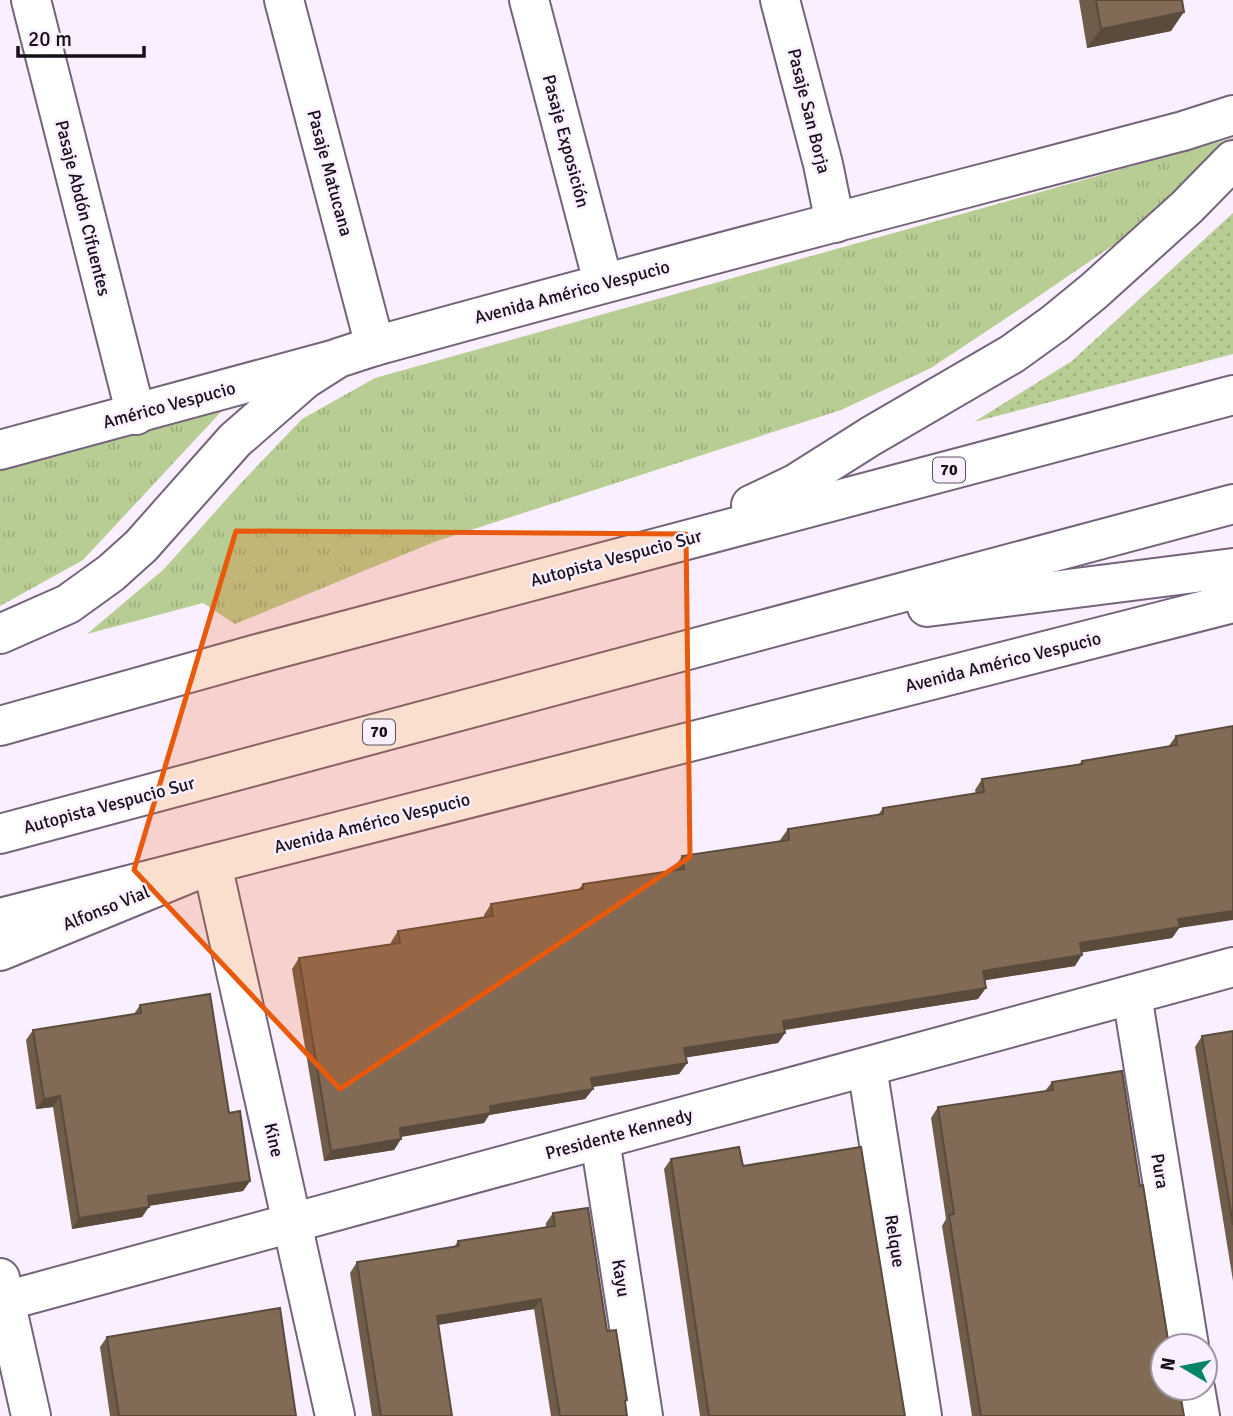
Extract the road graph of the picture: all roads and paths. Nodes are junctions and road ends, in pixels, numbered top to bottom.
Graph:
1 (31, 0) edge
2 (284, 0) edge
3 (529, 0) edge
4 (780, 0) edge
5 (1233, 115) edge
6 (1233, 160) edge
7 (835, 223) junction
8 (603, 282) junction
9 (376, 346) junction
10 (338, 358) junction
11 (1233, 395) edge
12 (136, 415) junction
13 (0, 450) edge
14 (1233, 504) edge
15 (665, 545) junction
16 (1233, 568) edge
17 (1233, 603) edge
18 (779, 625) junction
19 (0, 634) edge
20 (0, 726) edge
21 (0, 834) edge
22 (212, 864) junction
23 (0, 918) edge
24 (0, 951) edge
25 (1233, 967) edge
26 (1132, 995) junction
27 (867, 1067) junction
28 (600, 1140) junction
29 (293, 1223) junction
30 (2, 1290) edge
31 (1187, 1332) edge
32 (31, 1416) edge
33 (335, 1416) edge
34 (643, 1416) edge
35 (922, 1416) edge

1 - 12 main road, Pasaje Abdón Cifuentes
2 - 9 main road, Pasaje Matucana
3 - 8 main road, Pasaje Exposición
4 - 7 main road, Pasaje San Borja
5 - 7 main road, Avenida Américo Vespucio
6 - 15 main road
7 - 8 main road, Avenida Américo Vespucio
8 - 9 main road, Avenida Américo Vespucio
9 - 10 main road, Avenida Américo Vespucio
10 - 12 main road, Américo Vespucio
10 - 19 main road, Avenida Américo Vespucio
11 - 15 main road, Autopista Vespucio Sur / 70
12 - 13 main road, Américo Vespucio
14 - 18 main road, Autopista Vespucio Sur / 70
15 - 20 main road, Autopista Vespucio Sur / 70
16 - 18 main road
17 - 22 main road, Avenida Américo Vespucio
18 - 21 main road, Autopista Vespucio Sur / 70
22 - 23 main road, Avenida Américo Vespucio
22 - 24 main road, Alfonso Vial
22 - 29 main road, Kine
25 - 26 main road, Presidente Kennedy
26 - 27 main road, Presidente Kennedy
26 - 31 main road, Pura
27 - 28 main road, Presidente Kennedy
27 - 35 main road, Relque
28 - 29 main road, Presidente Kennedy
28 - 34 main road, Kayu
29 - 30 main road, Presidente Kennedy
29 - 33 main road, Kine
30 - 32 main road

